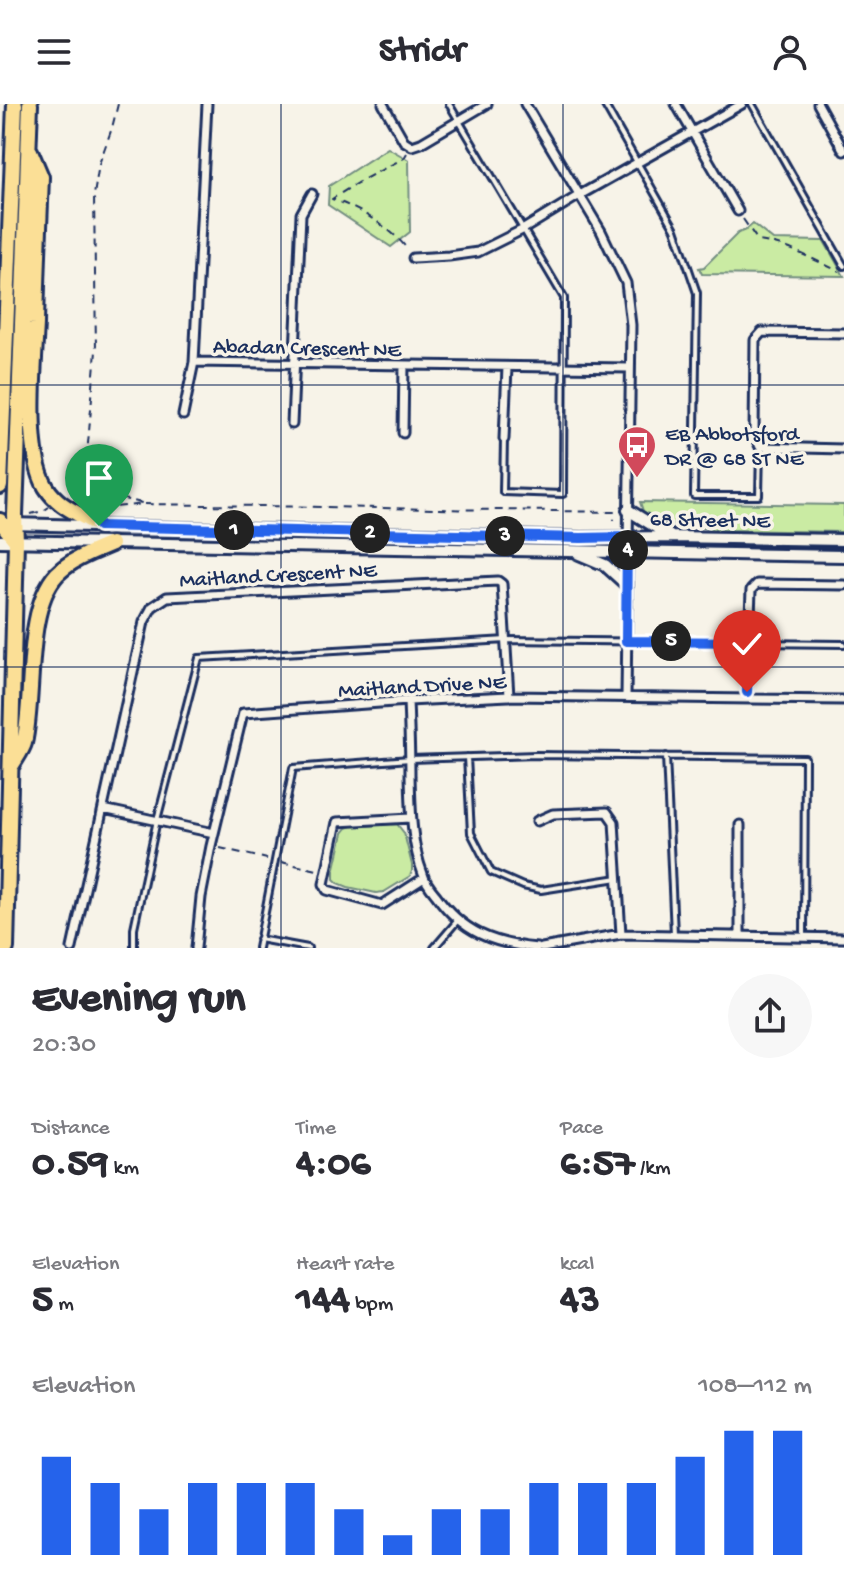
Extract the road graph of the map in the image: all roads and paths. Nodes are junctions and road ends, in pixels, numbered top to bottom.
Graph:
1 (15, 104) edge
2 (30, 104) edge
3 (118, 104) edge
4 (207, 104) edge
5 (383, 104) edge
6 (449, 104) edge
7 (487, 104) edge
8 (525, 104) edge
9 (604, 104) edge
10 (676, 104) edge
11 (742, 104) edge
12 (752, 104) edge
13 (818, 104) edge
14 (457, 121) junction
15 (693, 132) junction
16 (27, 143) junction
17 (412, 146) junction
18 (844, 151) edge
19 (638, 162) junction
20 (312, 194) dead end
21 (578, 196) junction
22 (738, 211) joint
23 (522, 230) junction
24 (413, 258) joint
25 (844, 269) edge
26 (844, 333) edge
27 (194, 362) junction
28 (295, 363) junction
29 (404, 365) junction
30 (507, 367) junction
31 (564, 367) junction
32 (630, 368) junction
33 (183, 415) dead end
34 (292, 424) dead end
35 (403, 433) dead end
36 (504, 439) joint
37 (760, 447) junction
38 (844, 449) edge
39 (0, 486) edge
40 (54, 504) dead end
41 (145, 504) junction
42 (86, 506) dead end
43 (628, 510) junction
44 (31, 514) dead end
45 (614, 520) dead end
46 (4, 523) edge
47 (99, 526) junction
48 (627, 537) junction
49 (672, 537) junction
50 (844, 540) edge
51 (0, 541) edge
52 (16, 541) junction
53 (111, 544) junction
54 (574, 551) junction
55 (628, 552) junction
56 (844, 556) edge
57 (627, 585) junction
58 (844, 585) edge
59 (507, 640) junction
60 (626, 641) junction
61 (749, 642) junction
62 (844, 644) edge
63 (509, 696) junction
64 (626, 697) junction
65 (747, 697) junction
66 (844, 700) edge
67 (408, 701) junction
68 (666, 756) junction
69 (467, 757) junction
70 (410, 759) junction
71 (10, 768) junction
72 (0, 795) edge
73 (103, 809) junction
74 (411, 818) junction
75 (157, 820) junction
76 (537, 821) dead end
77 (740, 825) dead end
78 (9, 827) junction
79 (214, 833) junction
80 (424, 878) junction
81 (618, 878) junction
82 (458, 920) junction
83 (621, 934) junction
84 (674, 934) junction
85 (740, 936) junction
86 (804, 937) junction
87 (844, 938) edge
88 (259, 939) junction
89 (6, 948) edge
90 (72, 948) edge
91 (134, 948) edge
92 (196, 948) edge
93 (258, 948) edge
94 (308, 948) edge
95 (434, 948) edge
96 (539, 948) edge

1 - 39 highway
2 - 16 highway
3 - 41 path
4 - 27 street, Abadan Crescent NE
5 - 17 street
6 - 14 lane
7 - 14 street
8 - 21 street
9 - 19 lane
10 - 15 street
11 - 15 street
12 - 25 lane
13 - 18 street
14 - 17 street
14 - 23 lane
15 - 19 street
15 - 22 street
16 - 46 highway
16 - 47 highway
17 - 24 path
19 - 21 street
19 - 37 lane
20 - 28 street
21 - 23 street
21 - 32 street
22 - 25 path
23 - 24 street
23 - 31 lane
26 - 37 street
27 - 28 street, Abadan Crescent NE
27 - 33 street
28 - 29 street, Abadan Crescent NE
28 - 34 street
29 - 30 street, Abadan Crescent NE
29 - 35 street
30 - 31 street, Abadan Crescent NE
30 - 36 street
31 - 32 street, Abadan Crescent NE
31 - 36 lane
32 - 43 street
37 - 38 street
40 - 44 path
41 - 42 path
41 - 45 path
43 - 48 street
43 - 49 main road
46 - 47 main road, 68 Street NE
46 - 52 highway
47 - 48 main road, 68 Street NE
48 - 49 main road, 68 Street NE
48 - 55 street
49 - 50 main road, 68 Street NE
51 - 52 main road, 68 Street NE
52 - 53 main road, 68 Street NE
52 - 71 highway
53 - 54 main road, 68 Street NE
53 - 71 highway
54 - 55 main road, 68 Street NE
54 - 57 main road
55 - 56 main road, 68 Street NE
55 - 57 street
57 - 60 street
58 - 61 street
59 - 60 lane
59 - 63 street, Maitland Crescent NE
59 - 73 street, Maitland Crescent NE
59 - 75 lane
60 - 61 lane
60 - 64 street
61 - 62 lane
61 - 65 street
63 - 64 street, Maitland Drive NE
63 - 67 street, Maitland Drive NE
64 - 65 street, Maitland Drive NE
65 - 66 street, Maitland Drive NE
67 - 70 street
67 - 79 street, Maitland Drive NE
68 - 69 lane
68 - 84 lane
68 - 86 lane
69 - 70 lane
69 - 81 lane
70 - 74 street
70 - 88 lane
71 - 78 highway
72 - 78 highway
73 - 75 street
73 - 90 street, Maitland Crescent NE
74 - 80 street
74 - 80 street
75 - 79 street
75 - 91 lane
76 - 81 street
77 - 85 street
78 - 89 highway
79 - 92 street, Maitland Drive NE
80 - 82 street
81 - 83 street
82 - 95 lane
82 - 96 street
83 - 84 street
83 - 96 street
84 - 85 street
85 - 86 street
86 - 87 street
88 - 93 lane
88 - 94 lane

